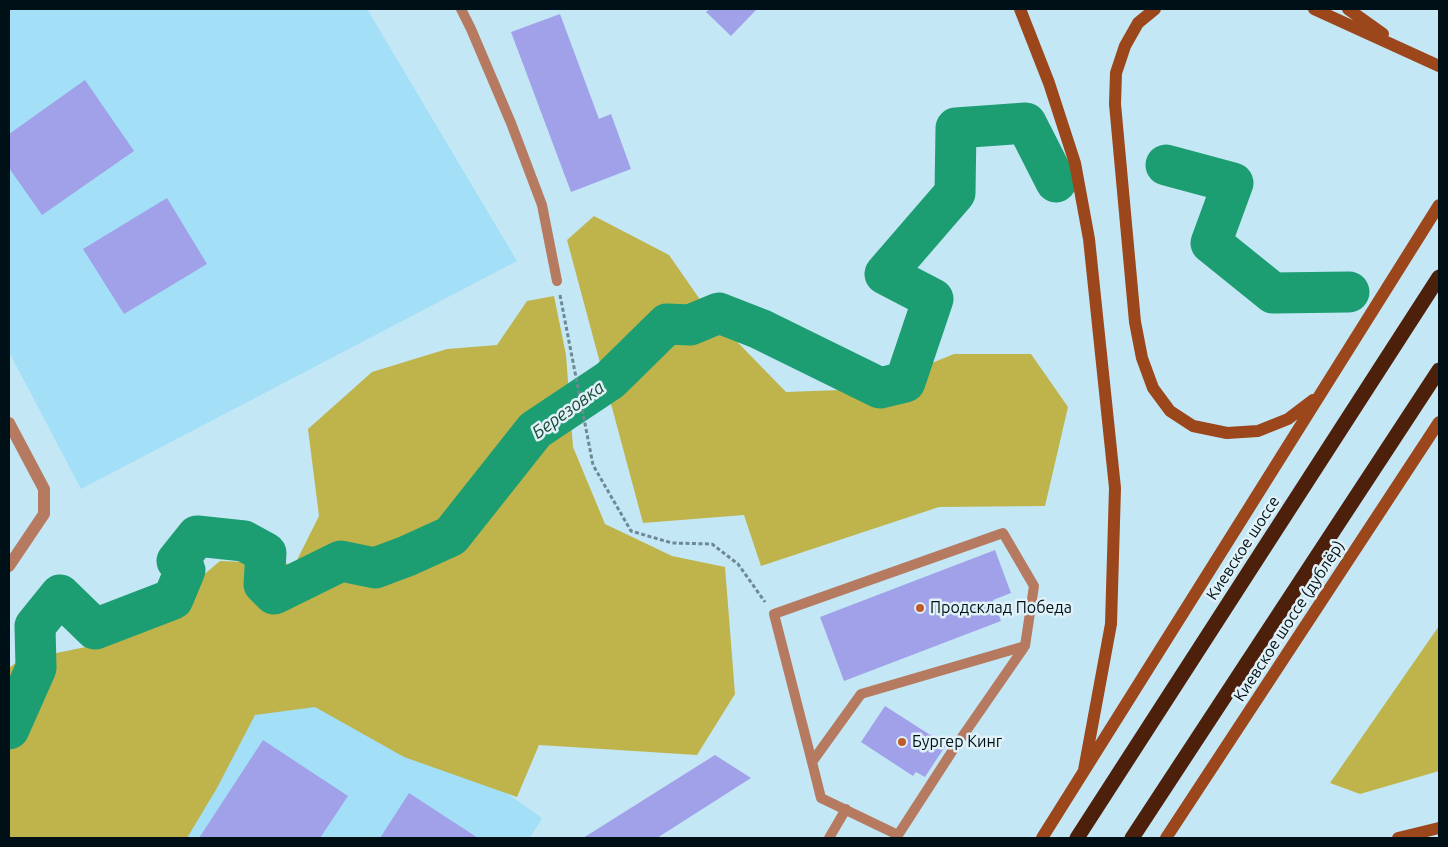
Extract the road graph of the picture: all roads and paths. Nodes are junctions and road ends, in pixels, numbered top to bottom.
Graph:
1 (461, 9) edge
2 (1020, 9) edge
3 (1155, 9) edge
4 (1314, 9) edge
5 (1348, 9) edge
6 (1407, 51) junction
7 (1434, 63) edge
8 (1439, 205) edge
9 (1439, 277) edge
10 (557, 281) joint
11 (1439, 370) edge
12 (1321, 393) junction
13 (1439, 422) edge
14 (9, 423) edge
15 (9, 566) edge
16 (774, 614) junction
17 (1026, 646) junction
18 (812, 762) junction
19 (1084, 770) junction
20 (846, 810) junction
21 (1439, 828) edge
22 (829, 838) edge
23 (1042, 838) edge
24 (1077, 838) edge
25 (1132, 838) edge
26 (1166, 838) edge
27 (1398, 838) edge

1 - 10 lane
2 - 19 main road
3 - 12 main road
4 - 6 main road
5 - 6 main road
6 - 7 main road
8 - 12 main road
9 - 24 highway, Киевское шоссе
10 - 16 path
11 - 25 highway
12 - 19 main road
13 - 26 main road, Киевское шоссе (дублёр)
14 - 15 street
16 - 17 lane
16 - 18 lane
17 - 18 lane
17 - 20 lane
18 - 20 lane
19 - 23 main road
20 - 22 lane
21 - 27 main road

